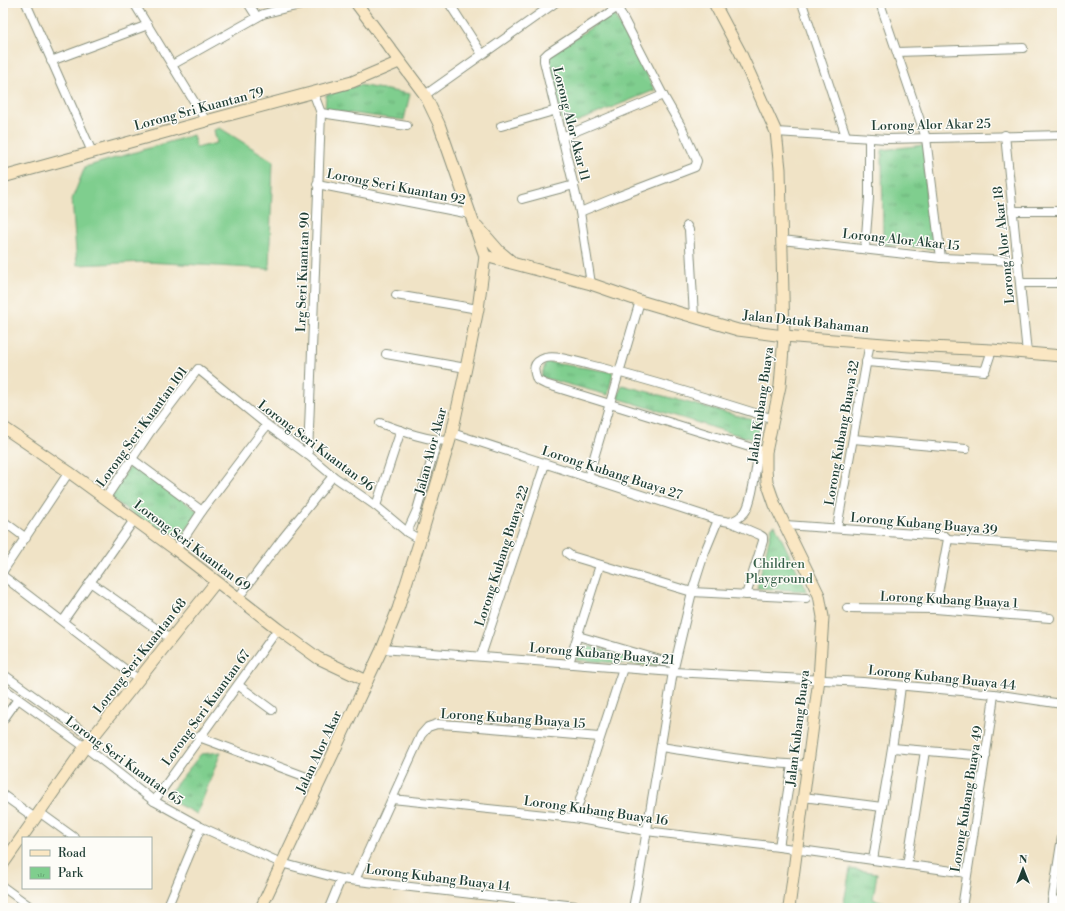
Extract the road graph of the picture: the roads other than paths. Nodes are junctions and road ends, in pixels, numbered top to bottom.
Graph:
1 (26, 3) edge
2 (134, 3) edge
3 (248, 3) edge
4 (311, 3) edge
5 (356, 3) edge
6 (449, 3) edge
7 (555, 3) edge
8 (714, 3) edge
9 (802, 3) edge
10 (880, 3) edge
11 (617, 5) edge
12 (257, 17) junction
13 (148, 26) junction
14 (1023, 48) dead end
15 (897, 52) junction
16 (482, 54) junction
17 (52, 61) junction
18 (399, 62) junction
19 (172, 65) junction
20 (313, 92) junction
21 (425, 95) junction
22 (663, 95) junction
23 (557, 110) junction
24 (321, 113) junction
25 (206, 121) junction
26 (407, 126) dead end
27 (501, 126) dead end
28 (776, 132) junction
29 (1005, 135) junction
30 (1062, 135) edge
31 (846, 136) junction
32 (562, 137) junction
33 (869, 138) junction
34 (926, 138) junction
35 (92, 152) junction
36 (3, 177) edge
37 (318, 184) junction
38 (574, 185) junction
39 (522, 199) dead end
40 (1012, 211) junction
41 (1062, 211) edge
42 (580, 212) junction
43 (471, 217) junction
44 (687, 226) dead end
45 (782, 240) junction
46 (865, 248) junction
47 (485, 256) junction
48 (941, 258) junction
49 (1018, 261) junction
50 (514, 263) junction
51 (1021, 283) junction
52 (1062, 283) edge
53 (591, 284) junction
54 (396, 295) dead end
55 (640, 301) junction
56 (478, 308) junction
57 (694, 316) junction
58 (784, 336) junction
59 (870, 342) junction
60 (992, 350) junction
61 (1027, 353) junction
62 (386, 354) dead end
63 (1062, 356) edge
64 (866, 362) junction
65 (466, 368) junction
66 (198, 369) joint
67 (619, 372) junction
68 (610, 404) junction
69 (774, 419) junction
70 (380, 423) dead end
71 (267, 425) junction
72 (3, 427) edge
73 (401, 430) junction
74 (450, 437) junction
75 (853, 439) junction
76 (437, 441) junction
77 (966, 449) dead end
78 (763, 451) junction
79 (308, 455) junction
80 (132, 458) junction
81 (545, 464) junction
82 (70, 472) junction
83 (333, 476) junction
84 (588, 478) junction
85 (105, 499) junction
86 (376, 506) junction
87 (202, 512) junction
88 (422, 513) junction
89 (134, 520) junction
90 (718, 520) junction
91 (3, 521) edge
92 (730, 522) junction
93 (784, 525) junction
94 (837, 528) junction
95 (407, 532) junction
96 (26, 538) junction
97 (948, 539) junction
98 (420, 540) junction
99 (1062, 547) edge
100 (176, 550) junction
101 (567, 553) dead end
102 (600, 564) junction
103 (3, 571) edge
104 (3, 576) edge
105 (90, 582) junction
106 (216, 582) junction
107 (692, 592) junction
108 (746, 595) junction
109 (238, 598) junction
110 (806, 598) dead end
111 (847, 608) dead end
112 (935, 610) junction
113 (1050, 618) dead end
114 (62, 621) junction
115 (278, 629) junction
116 (578, 636) junction
117 (171, 639) junction
118 (382, 649) junction
119 (482, 656) junction
120 (569, 663) junction
121 (623, 668) junction
122 (674, 668) junction
123 (3, 674) edge
124 (819, 679) junction
125 (139, 680) junction
126 (367, 682) junction
127 (238, 685) junction
128 (901, 686) junction
129 (3, 688) edge
130 (994, 694) junction
131 (18, 699) junction
132 (1062, 704) edge
133 (272, 710) dead end
134 (3, 720) edge
135 (199, 737) junction
136 (600, 737) junction
137 (92, 738) junction
138 (85, 747) junction
139 (661, 747) junction
140 (893, 748) junction
141 (925, 750) junction
142 (986, 756) junction
143 (792, 765) junction
144 (807, 765) junction
145 (320, 782) junction
146 (3, 795) edge
147 (803, 797) junction
148 (392, 799) junction
149 (154, 800) junction
150 (882, 807) junction
151 (37, 815) junction
152 (574, 818) junction
153 (201, 827) junction
154 (646, 831) junction
155 (73, 837) edge
156 (1062, 837) edge
157 (779, 847) junction
158 (797, 850) junction
159 (874, 860) junction
160 (281, 863) junction
161 (3, 864) edge
162 (906, 865) junction
163 (967, 873) junction
164 (341, 879) junction
165 (355, 880) junction
166 (3, 887) edge
167 (1062, 901) edge
168 (1052, 904) edge
169 (551, 906) edge
170 (32, 908) edge
171 (167, 908) edge
172 (261, 908) edge
173 (329, 908) edge
174 (593, 908) edge
175 (633, 908) edge
176 (789, 908) edge
177 (962, 908) edge

1 - 17 street
2 - 13 street
3 - 12 street
4 - 12 street
5 - 18 street, Jalan Alor Akar
6 - 16 street
7 - 16 street
8 - 28 street, Jalan Kubang Buaya
9 - 31 street
10 - 15 street
11 - 22 street
11 - 23 street, Lorong Alor Akar 11
12 - 19 street
13 - 17 street
13 - 19 street
14 - 15 street
15 - 34 street
16 - 21 street
17 - 35 street
18 - 20 street, Lorong Sri Kuantan 79
18 - 21 street, Jalan Alor Akar
19 - 25 street
20 - 24 street, Lrg Seri Kuantan 90
20 - 25 street, Lorong Sri Kuantan 79
21 - 43 street, Jalan Alor Akar
22 - 32 street
22 - 42 street
23 - 27 street
23 - 32 street, Lorong Alor Akar 11
24 - 26 street
24 - 37 street, Lrg Seri Kuantan 90
25 - 35 street, Lorong Sri Kuantan 79
28 - 31 street, Lorong Alor Akar 25
28 - 45 street, Jalan Kubang Buaya
29 - 30 street, Lorong Alor Akar 25
29 - 34 street, Lorong Alor Akar 25
29 - 40 street, Lorong Alor Akar 18
31 - 33 street, Lorong Alor Akar 25
32 - 38 street, Lorong Alor Akar 11
33 - 34 street, Lorong Alor Akar 25
33 - 46 street
34 - 48 street
35 - 36 street, Lorong Sri Kuantan 79
37 - 43 street, Lorong Seri Kuantan 92
37 - 79 street, Lrg Seri Kuantan 90
38 - 39 street
38 - 42 street, Lorong Alor Akar 11
40 - 41 street
40 - 49 street, Lorong Alor Akar 18
42 - 53 street, Lorong Alor Akar 11
43 - 47 street, Jalan Alor Akar
43 - 50 street
44 - 57 street
45 - 46 street, Lorong Alor Akar 15
45 - 58 street, Jalan Kubang Buaya
46 - 48 street, Lorong Alor Akar 15
47 - 50 street, Jalan Datuk Bahaman
47 - 56 street, Jalan Alor Akar
48 - 49 street, Lorong Alor Akar 15
49 - 51 street, Lorong Alor Akar 18
50 - 53 street, Jalan Datuk Bahaman
51 - 52 street
51 - 61 street, Lorong Alor Akar 18
53 - 55 street, Jalan Datuk Bahaman
54 - 56 street
55 - 57 street, Jalan Datuk Bahaman
55 - 67 street
56 - 65 street, Jalan Alor Akar
57 - 58 street, Jalan Datuk Bahaman
58 - 59 street, Jalan Datuk Bahaman
58 - 69 street, Jalan Kubang Buaya
59 - 60 street, Jalan Datuk Bahaman
59 - 64 street, Lorong Kubang Buaya 32
60 - 61 street, Jalan Datuk Bahaman
60 - 64 street
61 - 63 street, Jalan Datuk Bahaman
62 - 65 street
64 - 75 street, Lorong Kubang Buaya 32
65 - 74 street, Jalan Alor Akar
66 - 71 street, Lorong Seri Kuantan 96
66 - 80 street, Lorong Seri Kuantan 101
67 - 68 street
67 - 68 street
67 - 69 street
68 - 78 street
68 - 84 street
69 - 78 street, Jalan Kubang Buaya
70 - 73 street, Lorong Kubang Buaya 27
71 - 79 street, Lorong Seri Kuantan 96
71 - 87 street
72 - 82 street, Lorong Seri Kuantan 69
73 - 76 street, Lorong Kubang Buaya 27
73 - 86 street
74 - 76 street, Lorong Kubang Buaya 27
74 - 81 street, Lorong Kubang Buaya 27
74 - 88 street, Jalan Alor Akar
75 - 77 street
75 - 94 street, Lorong Kubang Buaya 32
76 - 88 street
78 - 92 street
78 - 93 street, Jalan Kubang Buaya
79 - 83 street, Lorong Seri Kuantan 96
80 - 85 street, Lorong Seri Kuantan 101
80 - 87 street
81 - 84 street, Lorong Kubang Buaya 27
81 - 119 street, Lorong Kubang Buaya 22
82 - 85 street, Lorong Seri Kuantan 69
82 - 96 street
83 - 86 street, Lorong Seri Kuantan 96
83 - 109 street
84 - 90 street, Lorong Kubang Buaya 27
85 - 89 street, Lorong Seri Kuantan 69
86 - 95 street, Lorong Seri Kuantan 96
87 - 100 street
88 - 95 street
88 - 98 street, Jalan Alor Akar
89 - 100 street, Lorong Seri Kuantan 69
89 - 105 street
90 - 92 street, Lorong Kubang Buaya 27
90 - 107 street
91 - 96 street
92 - 108 street, Lorong Kubang Buaya 27
93 - 94 street, Lorong Kubang Buaya 39
93 - 124 street, Jalan Kubang Buaya
94 - 97 street, Lorong Kubang Buaya 39
95 - 98 street, Lorong Seri Kuantan 96
96 - 103 street
97 - 99 street, Lorong Kubang Buaya 39
97 - 112 street
98 - 118 street, Jalan Alor Akar
100 - 106 street, Lorong Seri Kuantan 69
101 - 102 street
102 - 107 street
102 - 116 street
104 - 114 street
105 - 114 street
105 - 117 street
106 - 109 street, Lorong Seri Kuantan 69
106 - 117 street, Lorong Seri Kuantan 68
107 - 108 street
107 - 122 street
108 - 110 street
109 - 115 street, Lorong Seri Kuantan 69
111 - 112 street, Lorong Kubang Buaya 1
112 - 113 street, Lorong Kubang Buaya 1
114 - 125 street
115 - 126 street, Lorong Seri Kuantan 69
115 - 127 street, Lorong Seri Kuantan 67
116 - 120 street
116 - 122 street
117 - 125 street, Lorong Seri Kuantan 68
118 - 119 street, Lorong Kubang Buaya 21
118 - 126 street, Jalan Alor Akar
119 - 120 street, Lorong Kubang Buaya 21
120 - 121 street, Lorong Kubang Buaya 21
121 - 122 street, Lorong Kubang Buaya 21
121 - 136 street
122 - 124 street, Lorong Kubang Buaya 21
122 - 139 street
123 - 137 street
124 - 128 street, Lorong Kubang Buaya 44
124 - 144 street, Jalan Kubang Buaya
125 - 137 street, Lorong Seri Kuantan 68
126 - 145 street, Jalan Alor Akar
127 - 133 street
127 - 135 street, Lorong Seri Kuantan 67
128 - 130 street, Lorong Kubang Buaya 44
128 - 140 street
129 - 131 street, Lorong Seri Kuantan 65
130 - 132 street, Lorong Kubang Buaya 44
130 - 142 street, Lorong Kubang Buaya 49
131 - 134 street
131 - 138 street, Lorong Seri Kuantan 65
135 - 145 street
135 - 149 street, Lorong Seri Kuantan 67
136 - 148 street, Lorong Kubang Buaya 15
136 - 152 street
137 - 138 street, Lorong Seri Kuantan 68
138 - 149 street, Lorong Seri Kuantan 65
138 - 151 street, Lorong Seri Kuantan 68
139 - 143 street
139 - 154 street
140 - 141 street
140 - 150 street
141 - 142 street
141 - 162 street
142 - 163 street, Lorong Kubang Buaya 49
143 - 144 street
143 - 157 street
144 - 147 street, Jalan Kubang Buaya
145 - 160 street, Jalan Alor Akar
146 - 151 street
147 - 150 street
147 - 158 street, Jalan Kubang Buaya
148 - 152 street, Lorong Kubang Buaya 16
148 - 165 street, Lorong Kubang Buaya 15
149 - 153 street, Lorong Seri Kuantan 65
150 - 159 street
151 - 155 street
151 - 161 street, Lorong Seri Kuantan 68
152 - 154 street, Lorong Kubang Buaya 16
153 - 160 street, Lorong Seri Kuantan 65
153 - 171 street
154 - 157 street, Lorong Kubang Buaya 16
154 - 175 street
156 - 168 street
157 - 158 street, Lorong Kubang Buaya 16
158 - 159 street, Lorong Kubang Buaya 16
158 - 176 street, Jalan Kubang Buaya
159 - 162 street, Lorong Kubang Buaya 16
160 - 164 street, Lorong Kubang Buaya 14
160 - 172 street, Jalan Alor Akar
162 - 163 street, Lorong Kubang Buaya 16
163 - 177 street, Lorong Kubang Buaya 49
164 - 165 street, Lorong Kubang Buaya 14
164 - 173 street
165 - 169 street, Lorong Kubang Buaya 14
166 - 170 street
167 - 168 street
169 - 174 street, Lorong Kubang Buaya 14

